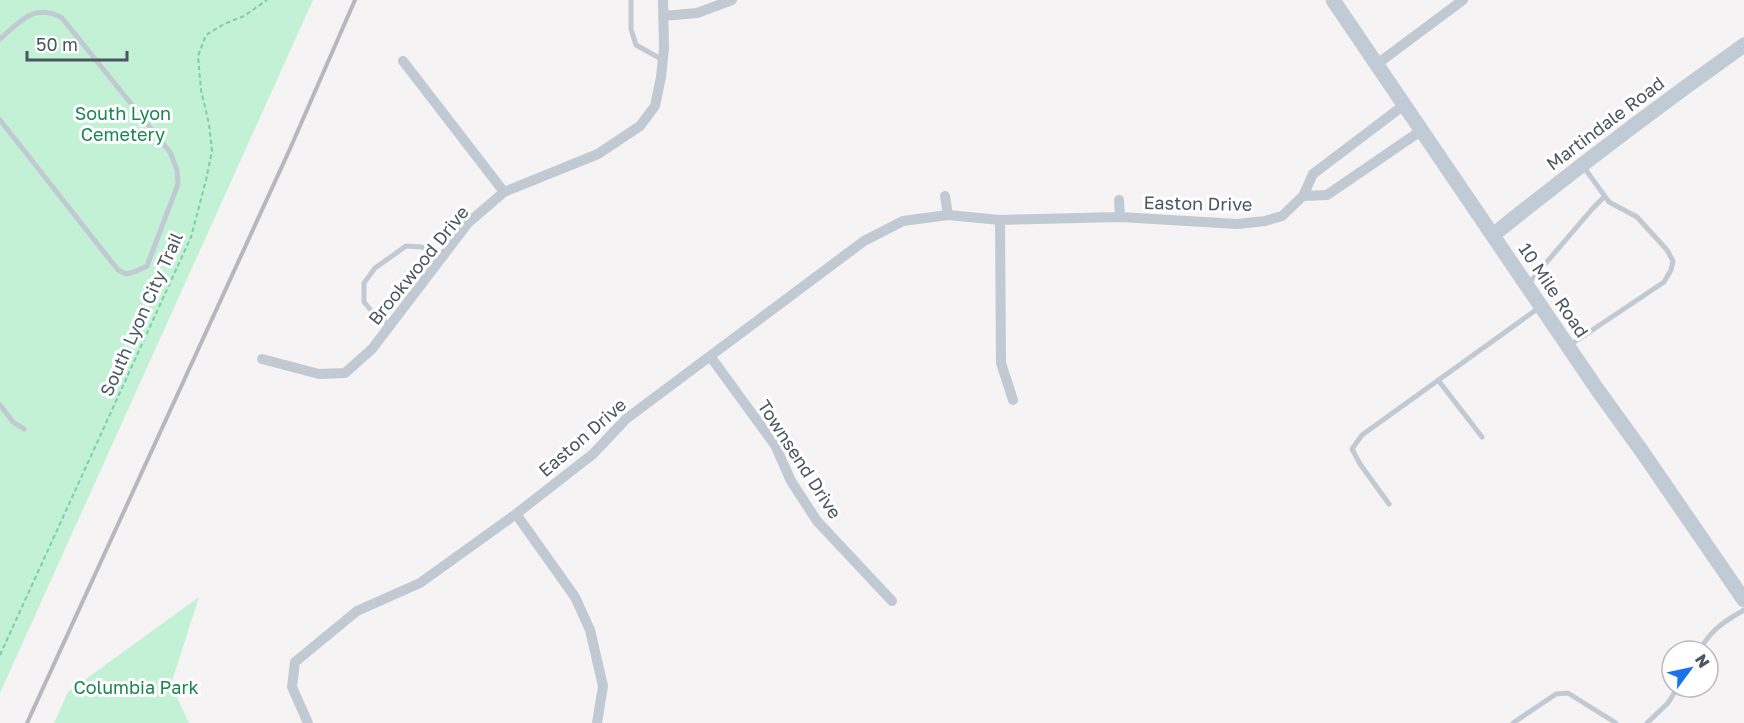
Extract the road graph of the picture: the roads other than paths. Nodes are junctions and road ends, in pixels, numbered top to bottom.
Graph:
1 (631, 0) edge
2 (663, 0) edge
3 (732, 0) edge
4 (1333, 0) edge
5 (1463, 0) edge
6 (663, 16) junction
7 (0, 39) edge
8 (1744, 45) edge
9 (663, 60) junction
10 (403, 61) dead end
11 (1377, 64) junction
12 (1404, 105) junction
13 (0, 120) edge
14 (1422, 130) junction
15 (1582, 164) junction
16 (504, 192) junction
17 (945, 196) dead end
18 (1303, 196) junction
19 (1604, 197) junction
20 (1119, 200) dead end
21 (948, 215) junction
22 (1120, 217) junction
23 (1000, 220) junction
24 (1493, 235) junction
25 (442, 257) junction
26 (1527, 285) junction
27 (1542, 306) junction
28 (391, 325) junction
29 (1569, 346) junction
30 (710, 356) junction
31 (262, 359) dead end
32 (1438, 380) junction
33 (1013, 400) dead end
34 (0, 405) edge
35 (24, 429) dead end
36 (1482, 437) dead end
37 (1389, 504) dead end
38 (516, 514) junction
39 (1744, 600) edge
40 (892, 601) dead end
41 (1744, 610) edge
42 (1706, 639) edge
43 (1670, 699) edge
44 (308, 723) edge
45 (597, 723) edge
46 (1513, 723) edge
47 (1616, 723) edge
48 (1647, 723) edge

1 - 9 lane
2 - 6 street, Brookwood Drive
3 - 6 street
4 - 11 main road, 10 Mile Road
5 - 11 street
6 - 9 street, Brookwood Drive
7 - 13 lane
8 - 15 main road, Martindale Road
9 - 16 street, Brookwood Drive
10 - 16 street
11 - 12 main road, 10 Mile Road
12 - 14 main road, 10 Mile Road
12 - 18 street, Easton Drive
14 - 18 street
14 - 24 main road, 10 Mile Road
15 - 19 lane
15 - 24 main road, Martindale Road
16 - 25 street, Brookwood Drive
17 - 21 street
18 - 22 street, Easton Drive
19 - 26 lane
19 - 29 lane
20 - 22 street, Easton Drive
21 - 23 street, Easton Drive
21 - 30 street, Easton Drive
22 - 23 street, Easton Drive
23 - 33 street
24 - 26 main road, 10 Mile Road
25 - 28 street, Brookwood Drive
25 - 28 lane
26 - 27 main road, 10 Mile Road
27 - 29 main road, 10 Mile Road
27 - 32 lane
28 - 31 street, Brookwood Drive
29 - 39 main road, 10 Mile Road
30 - 38 street, Easton Drive
30 - 40 street, Townsend Drive
32 - 36 lane
32 - 37 lane
34 - 35 lane
38 - 44 street, Easton Drive
38 - 45 street
41 - 42 lane
43 - 48 lane
46 - 47 lane

